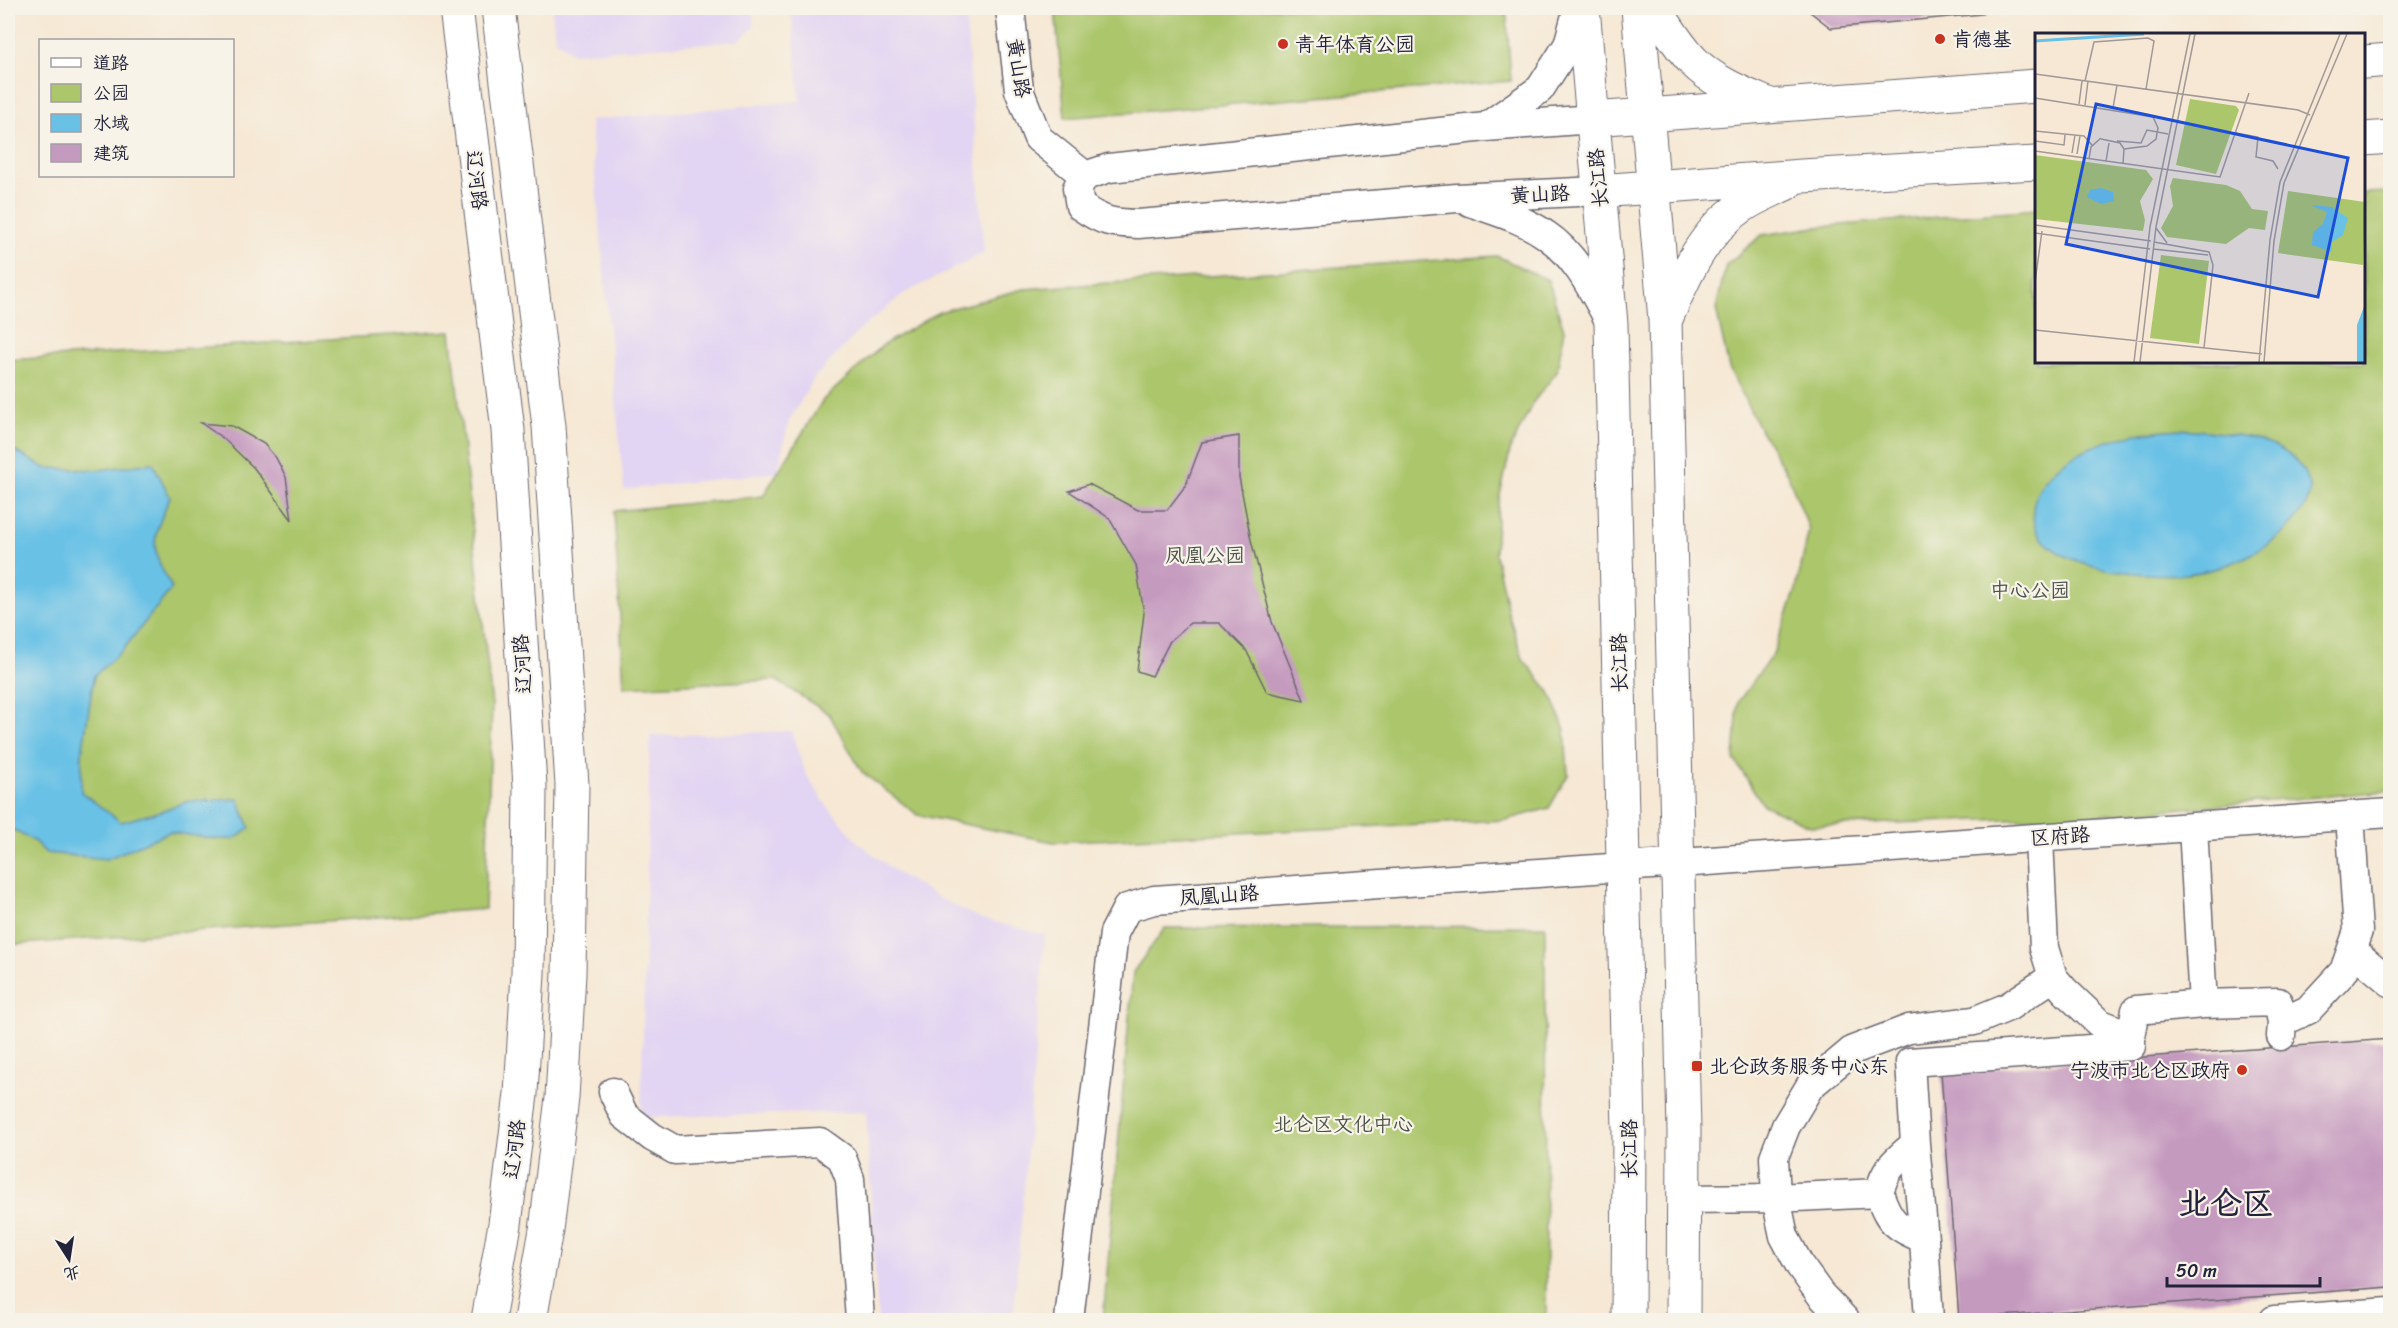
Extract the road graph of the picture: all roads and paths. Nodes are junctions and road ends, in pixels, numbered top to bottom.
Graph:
1 (456, 8) edge
2 (498, 8) edge
3 (1010, 8) edge
4 (1581, 8) edge
5 (1638, 8) edge
6 (1655, 8) edge
7 (2391, 60) edge
8 (2365, 62) edge
9 (2035, 86) edge
10 (1771, 106) junction
11 (1647, 115) junction
12 (1593, 119) junction
13 (1486, 127) junction
14 (2391, 137) edge
15 (2365, 140) edge
16 (2035, 163) edge
17 (1085, 176) junction
18 (1802, 176) junction
19 (1654, 188) junction
20 (1598, 191) junction
21 (1457, 198) junction
22 (1665, 320) junction
23 (1611, 324) junction
24 (2391, 813) edge
25 (2350, 816) junction
26 (2193, 827) junction
27 (2039, 838) junction
28 (1730, 859) joint
29 (1678, 863) junction
30 (1623, 867) junction
31 (2352, 950) junction
32 (2053, 977) junction
33 (2391, 982) edge
34 (2203, 1004) junction
35 (1909, 1029) junction
36 (2131, 1036) junction
37 (1911, 1062) junction
38 (613, 1092) dead end
39 (1915, 1144) junction
40 (1879, 1193) junction
41 (1776, 1198) junction
42 (1683, 1199) junction
43 (1924, 1239) junction
44 (2391, 1312) edge
45 (488, 1320) edge
46 (530, 1320) edge
47 (860, 1320) edge
48 (1069, 1320) edge
49 (1628, 1320) edge
50 (1683, 1320) edge
51 (1845, 1320) edge
52 (1929, 1320) edge
53 (2274, 1320) edge

1 - 45 main road, 辽河路
2 - 46 main road
3 - 17 street, 黄山路
4 - 12 main road, 长江路
4 - 13 street
5 - 11 main road
6 - 10 main road
7 - 8 main road
9 - 10 main road
10 - 11 main road
11 - 12 main road
11 - 19 main road
12 - 13 street
12 - 20 main road, 长江路
13 - 17 street
14 - 15 main road
16 - 18 main road, 黄山路
17 - 21 street, 黄山路
18 - 19 main road, 黄山路
18 - 22 main road
19 - 20 main road, 黄山路
19 - 22 main road
20 - 21 street, 黄山路
20 - 23 main road, 长江路
21 - 23 street
22 - 29 main road
23 - 30 main road, 长江路
24 - 25 street, 区府路
25 - 26 street, 区府路
25 - 31 street
26 - 27 street, 区府路
26 - 34 street
27 - 28 street, 区府路
27 - 32 street
28 - 29 street, 凤凰山路
29 - 30 street, 凤凰山路
29 - 42 main road
30 - 48 street, 凤凰山路
30 - 49 main road, 长江路
31 - 33 street
31 - 34 street
32 - 35 street
32 - 36 street
34 - 36 street
35 - 37 street
35 - 41 street
36 - 37 street
37 - 39 street
38 - 47 street
39 - 40 street
39 - 43 street
40 - 41 street
40 - 43 street
41 - 42 street
41 - 51 street
42 - 50 main road
43 - 52 street
44 - 53 street

